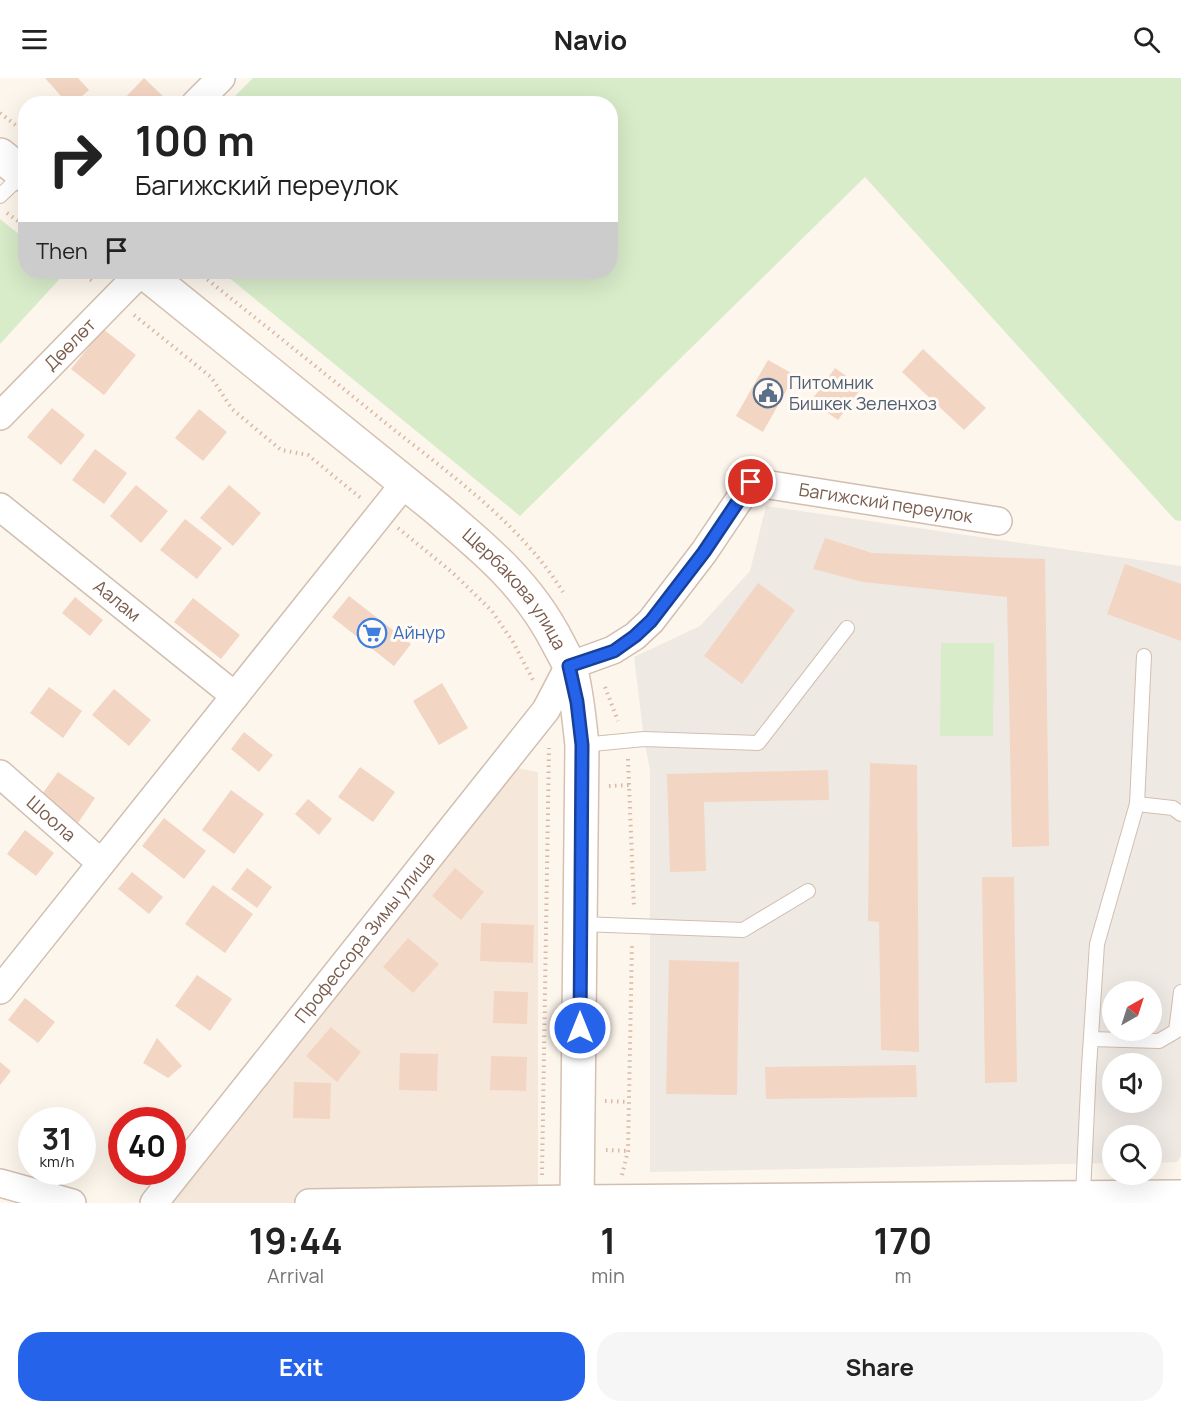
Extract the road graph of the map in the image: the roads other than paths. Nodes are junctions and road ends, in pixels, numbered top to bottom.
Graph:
1 (221, 78) edge
2 (203, 96) edge
3 (16, 168) edge
4 (0, 196) edge
5 (136, 279) edge
6 (152, 279) edge
7 (0, 416) edge
8 (405, 483) junction
9 (0, 507) edge
10 (998, 521) dead end
11 (848, 628) dead end
12 (1144, 656) dead end
13 (569, 666) junction
14 (235, 696) junction
15 (582, 745) junction
16 (0, 774) edge
17 (1137, 804) junction
18 (1181, 814) edge
19 (101, 863) junction
20 (808, 891) dead end
21 (580, 924) junction
22 (0, 990) edge
23 (1181, 993) edge
24 (1091, 1039) junction
25 (0, 1183) edge
26 (1083, 1194) junction
27 (1181, 1194) edge
28 (577, 1201) edge
29 (72, 1203) edge
30 (154, 1203) edge
31 (309, 1203) edge

1 - 2 street
3 - 4 lane
5 - 7 street, Дөөлөт
6 - 8 street, Щербакова улица
8 - 13 street, Щербакова улица
8 - 14 street
9 - 14 street, Аалам
10 - 13 street, Багижский переулок
11 - 15 lane
12 - 17 lane
13 - 15 street, Щербакова улица
13 - 30 street, Профессора Зимы улица
14 - 19 street
15 - 21 street, Щербакова улица
16 - 19 street, Шоола
17 - 18 lane
17 - 24 lane
19 - 22 street
20 - 21 lane
21 - 28 street, Щербакова улица
23 - 24 lane
24 - 26 lane
25 - 29 street
26 - 27 street
26 - 28 street
28 - 31 street

